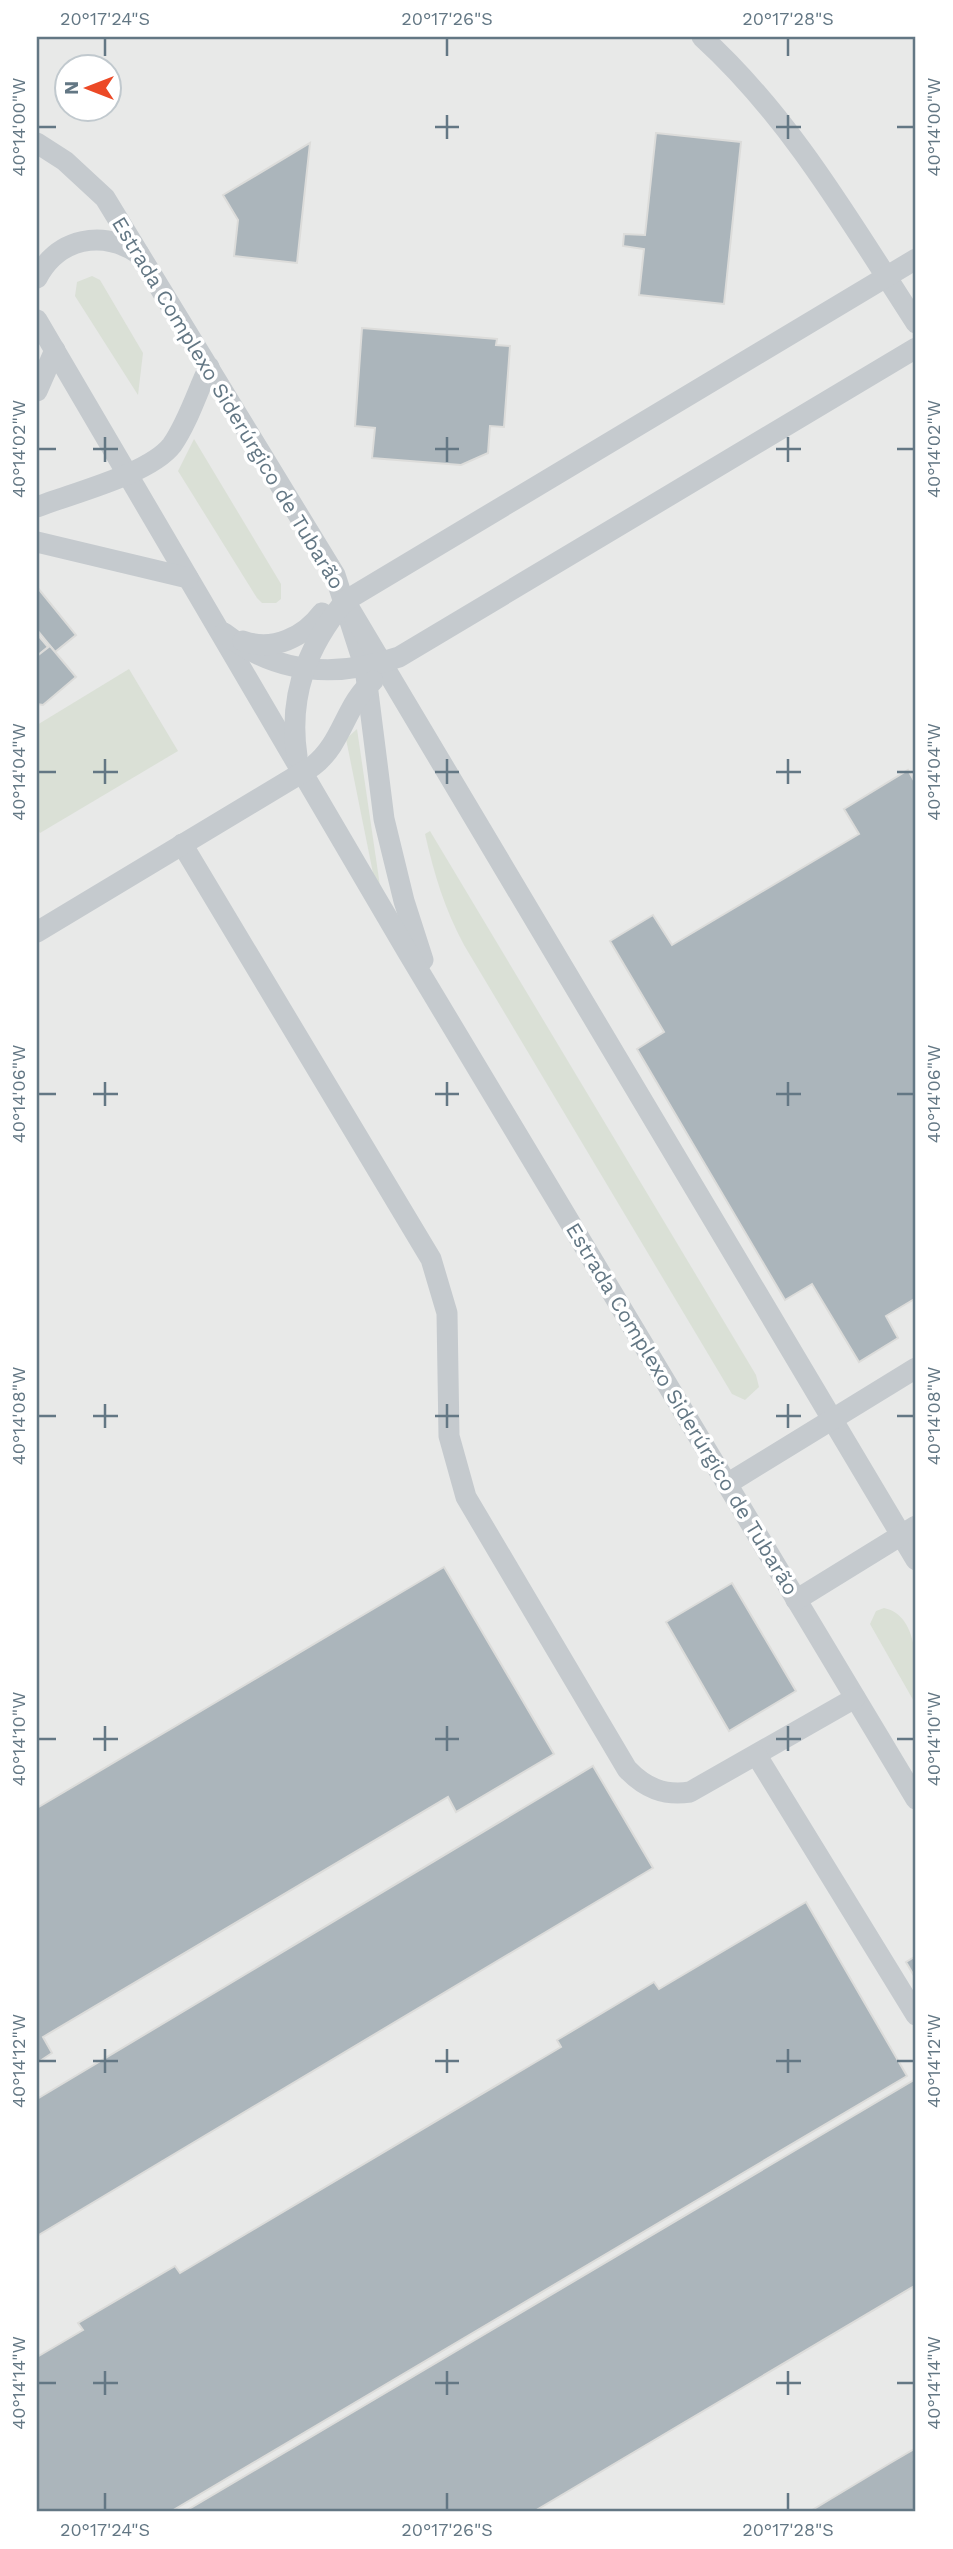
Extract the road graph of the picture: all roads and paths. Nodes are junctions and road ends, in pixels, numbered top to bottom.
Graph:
1 (702, 37) edge
2 (37, 143) edge
3 (140, 255) junction
4 (916, 259) edge
5 (886, 277) junction
6 (37, 278) edge
7 (37, 320) edge
8 (916, 323) edge
9 (916, 348) edge
10 (55, 350) junction
11 (209, 367) junction
12 (37, 391) edge
13 (127, 473) junction
14 (37, 506) edge
15 (37, 542) edge
16 (335, 575) junction
17 (188, 578) junction
18 (345, 601) junction
19 (217, 627) junction
20 (303, 669) junction
21 (375, 671) junction
22 (300, 768) junction
23 (182, 844) junction
24 (37, 932) edge
25 (448, 1020) junction
26 (916, 1368) edge
27 (833, 1419) junction
28 (727, 1484) junction
29 (909, 1530) edge
30 (916, 1560) edge
31 (796, 1600) junction
32 (855, 1698) junction
33 (757, 1756) junction
34 (916, 1799) edge
35 (916, 2015) edge

1 - 5 lane
2 - 3 lane, Estrada Complexo Siderúrgico de Tubarão
3 - 6 lane
3 - 11 lane, Estrada Complexo Siderúrgico de Tubarão
4 - 5 lane
5 - 8 lane
5 - 18 lane
7 - 10 lane, Estrada Complexo Siderúrgico de Tubarão
9 - 21 lane
10 - 12 lane
10 - 13 lane, Estrada Complexo Siderúrgico de Tubarão
11 - 13 lane
11 - 16 lane, Estrada Complexo Siderúrgico de Tubarão
13 - 14 lane
13 - 17 lane, Estrada Complexo Siderúrgico de Tubarão
15 - 17 lane
16 - 18 lane, Estrada Complexo Siderúrgico de Tubarão
16 - 19 lane
17 - 19 lane, Estrada Complexo Siderúrgico de Tubarão
18 - 20 lane
18 - 21 lane, Estrada Complexo Siderúrgico de Tubarão
19 - 20 lane
19 - 22 lane, Estrada Complexo Siderúrgico de Tubarão
20 - 21 lane
20 - 22 lane
21 - 22 lane
21 - 25 lane, Estrada Complexo Siderúrgico de Tubarão
21 - 27 lane, Estrada Complexo Siderúrgico de Tubarão
22 - 23 lane
22 - 25 lane, Estrada Complexo Siderúrgico de Tubarão
23 - 24 lane
23 - 33 lane
25 - 28 lane, Estrada Complexo Siderúrgico de Tubarão
26 - 27 lane
27 - 28 lane
27 - 29 lane, Estrada Complexo Siderúrgico de Tubarão
28 - 31 lane, Estrada Complexo Siderúrgico de Tubarão
29 - 30 lane, Estrada Complexo Siderúrgico de Tubarão
29 - 31 lane
31 - 32 lane, Estrada Complexo Siderúrgico de Tubarão
32 - 33 lane
32 - 34 lane, Estrada Complexo Siderúrgico de Tubarão
33 - 35 lane

